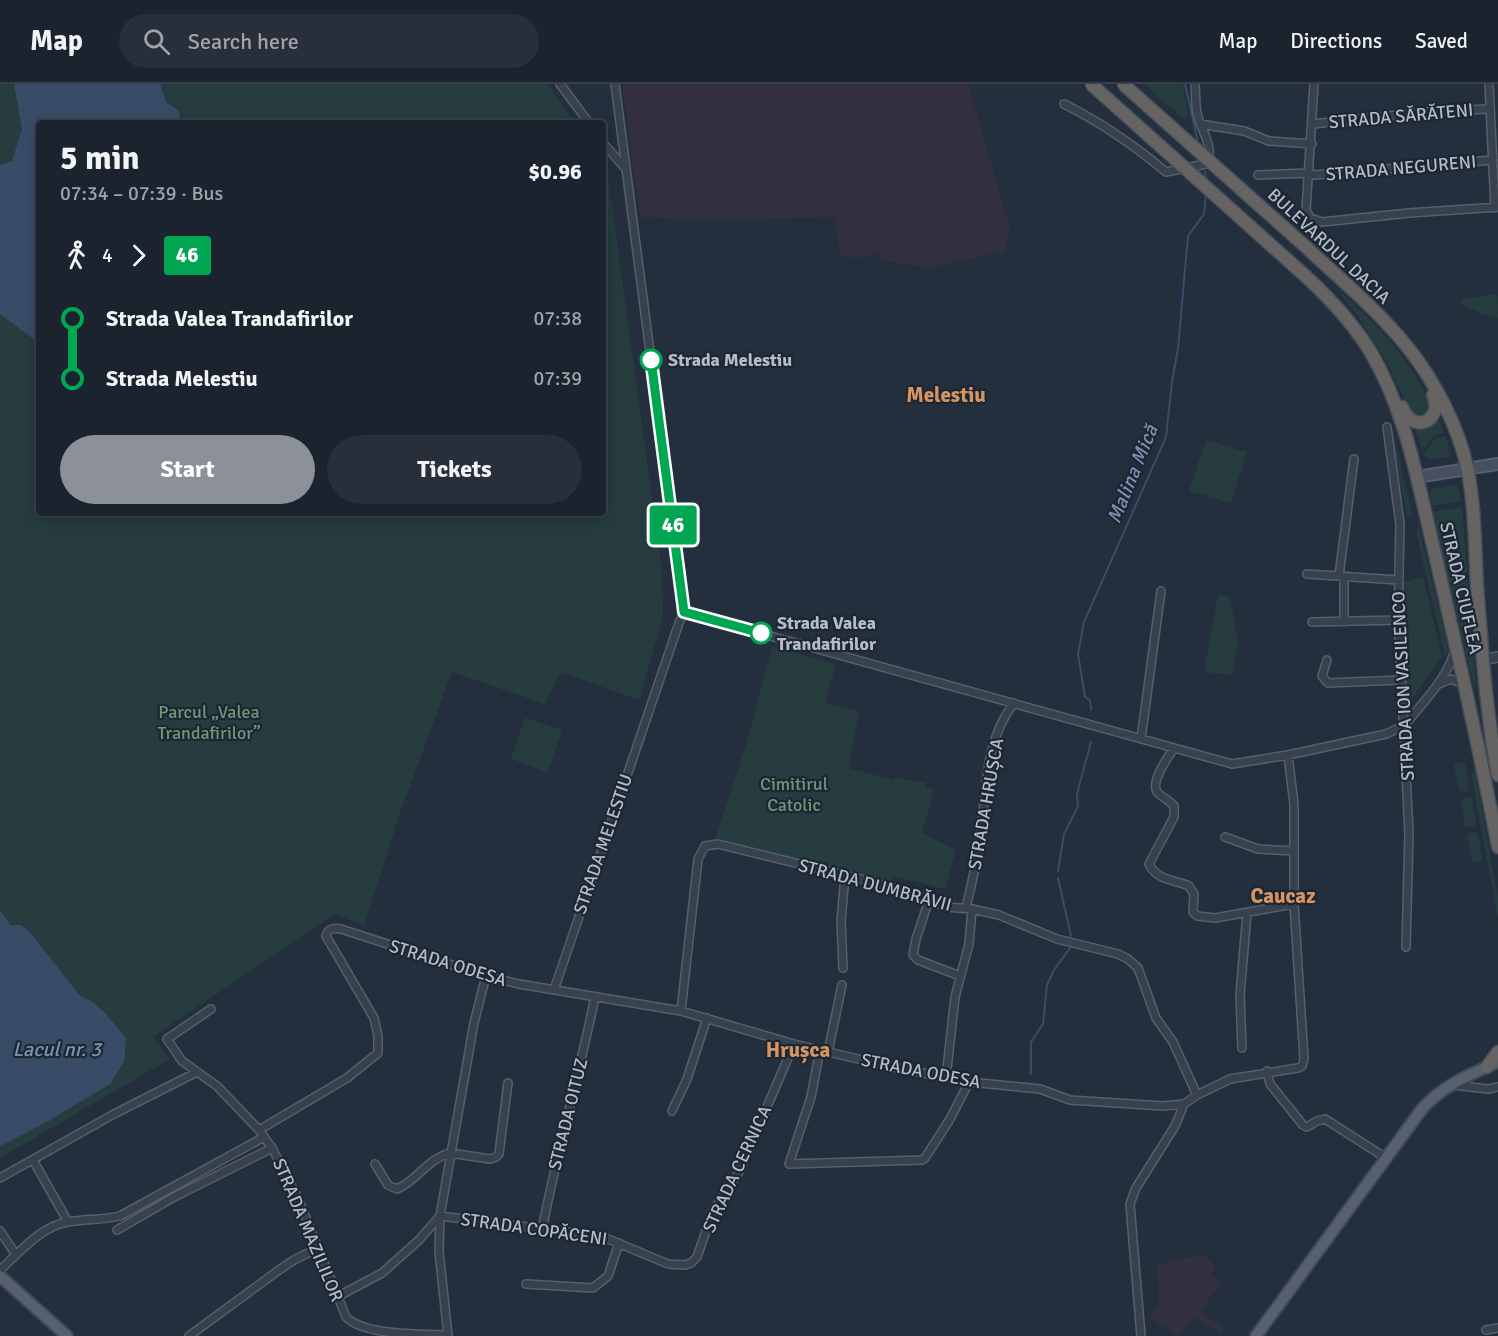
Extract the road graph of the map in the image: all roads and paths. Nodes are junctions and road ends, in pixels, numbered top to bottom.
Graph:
1 (560, 84) edge
2 (615, 84) edge
3 (1091, 84) edge
4 (1123, 84) edge
5 (1314, 84) edge
6 (1489, 84) edge
7 (1198, 85) edge
8 (1064, 104) dead end
9 (1490, 109) junction
10 (587, 120) edge
11 (1200, 124) junction
12 (1313, 124) junction
13 (1312, 144) junction
14 (606, 146) edge
15 (1493, 160) junction
16 (625, 168) junction
17 (1309, 173) junction
18 (1258, 176) dead end
19 (1497, 207) edge
20 (1344, 314) junction
21 (1409, 349) junction
22 (1387, 427) dead end
23 (1354, 459) dead end
24 (1498, 464) edge
25 (1467, 468) junction
26 (1417, 477) junction
27 (1307, 574) dead end
28 (1342, 576) junction
29 (1398, 580) junction
30 (1161, 591) dead end
31 (684, 612) junction
32 (1398, 620) junction
33 (1344, 621) junction
34 (1312, 622) dead end
35 (1456, 646) junction
36 (1498, 657) edge
37 (1327, 660) dead end
38 (1482, 660) junction
39 (1401, 681) junction
40 (1466, 685) junction
41 (1437, 686) junction
42 (1014, 704) junction
43 (1405, 725) junction
44 (1141, 739) junction
45 (1174, 748) junction
46 (1288, 755) junction
47 (1498, 775) edge
48 (1226, 837) dead end
49 (1498, 848) edge
50 (1294, 851) junction
51 (845, 876) junction
52 (929, 900) junction
53 (1294, 904) junction
54 (969, 908) junction
55 (1247, 913) junction
56 (1406, 947) dead end
57 (843, 968) dead end
58 (486, 976) junction
59 (960, 976) junction
60 (842, 985) dead end
61 (554, 990) junction
62 (595, 998) junction
63 (211, 1009) dead end
64 (681, 1011) junction
65 (707, 1018) junction
66 (794, 1044) junction
67 (1242, 1048) dead end
68 (824, 1051) junction
69 (1498, 1052) edge
70 (1493, 1065) edge
71 (1267, 1071) junction
72 (197, 1072) junction
73 (946, 1078) junction
74 (969, 1082) junction
75 (508, 1083) dead end
76 (1451, 1085) junction
77 (1498, 1087) edge
78 (1197, 1095) junction
79 (1184, 1104) junction
80 (672, 1111) dead end
81 (259, 1130) junction
82 (264, 1137) junction
83 (272, 1148) junction
84 (450, 1153) junction
85 (1386, 1158) junction
86 (33, 1160) junction
87 (375, 1164) dead end
88 (0, 1178) edge
89 (440, 1216) junction
90 (68, 1222) junction
91 (117, 1230) dead end
92 (542, 1230) junction
93 (0, 1231) edge
94 (619, 1243) junction
95 (318, 1248) junction
96 (16, 1255) junction
97 (694, 1261) joint
98 (0, 1270) edge
99 (0, 1276) edge
100 (526, 1284) dead end
101 (337, 1297) junction
102 (1498, 1328) edge
103 (1486, 1330) dead end
104 (380, 1334) edge
105 (67, 1336) edge
106 (189, 1336) edge
107 (448, 1336) edge
108 (1141, 1336) edge
109 (1256, 1336) edge

1 - 10 street
2 - 16 street, STRADA MELESTIU
3 - 20 highway, BULEVARDUL DACIA, bridge
4 - 21 highway, BULEVARDUL DACIA, bridge
5 - 12 street
6 - 9 street
7 - 11 street
8 - 11 street
9 - 12 street, STRADA SĂRĂTENI
9 - 15 street
11 - 13 street
12 - 13 street
13 - 17 street
14 - 16 street
15 - 17 street, STRADA NEGURENI
15 - 19 street
16 - 31 street, STRADA MELESTIU
17 - 18 street, STRADA NEGURENI
17 - 19 street
20 - 21 highway
20 - 26 highway, BULEVARDUL DACIA
21 - 25 highway, BULEVARDUL DACIA
22 - 29 street, STRADA ION VASILENCO
23 - 28 street
24 - 25 main road
25 - 26 main road
25 - 38 highway, STRADA CIUFLEA
26 - 35 highway, STRADA CIUFLEA
27 - 28 street
28 - 29 street
28 - 33 street
29 - 32 street, STRADA ION VASILENCO
30 - 44 street
31 - 42 street
31 - 61 street, STRADA MELESTIU
32 - 33 street
32 - 39 street, STRADA ION VASILENCO
33 - 34 street
35 - 40 highway, STRADA CIUFLEA
35 - 41 street
36 - 38 street
37 - 39 street
38 - 47 highway, STRADA CIUFLEA
39 - 43 street, STRADA ION VASILENCO
40 - 41 street
40 - 49 highway, STRADA CIUFLEA
41 - 43 street
42 - 44 street
42 - 54 street, STRADA HRUȘCA
43 - 46 street
43 - 56 street, STRADA ION VASILENCO
44 - 45 street
45 - 46 street
45 - 55 street
46 - 50 street
48 - 50 street
50 - 53 street
51 - 52 street, STRADA DUMBRĂVII
51 - 57 street
51 - 64 street, STRADA DUMBRĂVII
52 - 54 street, STRADA DUMBRĂVII
52 - 59 street
53 - 55 street
53 - 71 street
54 - 59 street, STRADA HRUȘCA
54 - 78 street, STRADA DUMBRĂVII
55 - 67 street
58 - 61 street, STRADA ODESA
58 - 81 street, STRADA ODESA
58 - 84 street
59 - 73 street, STRADA HRUȘCA
60 - 68 street
61 - 62 street, STRADA ODESA
62 - 64 street, STRADA ODESA
62 - 92 street, STRADA OITUZ
63 - 72 street, STRADA MAZILILOR
64 - 65 street, STRADA ODESA
65 - 66 street, STRADA ODESA
65 - 80 street
66 - 68 street, STRADA ODESA
66 - 97 street, STRADA CERNICA
68 - 73 street, STRADA ODESA
68 - 74 street
69 - 70 highway
70 - 76 main road
71 - 78 street
71 - 85 street
72 - 81 street, STRADA MAZILILOR
72 - 86 street
73 - 74 street, STRADA ODESA
74 - 79 street, STRADA ODESA
75 - 84 street
76 - 77 street
76 - 85 main road
78 - 79 street
79 - 108 street
81 - 82 street, STRADA MAZILILOR
82 - 83 street, STRADA MAZILILOR
82 - 90 street
83 - 91 street
83 - 95 street, STRADA MAZILILOR
84 - 87 street
84 - 89 street
85 - 109 main road
86 - 88 street
86 - 90 street
89 - 92 street, STRADA COPĂCENI
89 - 101 street
89 - 107 street
90 - 96 street
92 - 94 street, STRADA COPĂCENI
93 - 96 street
94 - 97 street, STRADA COPĂCENI
94 - 100 street
95 - 101 street, STRADA MAZILILOR
95 - 106 street
96 - 98 street
99 - 105 main road
101 - 104 street, STRADA MAZILILOR
102 - 103 street
104 - 107 street, STRADA MAZILILOR

